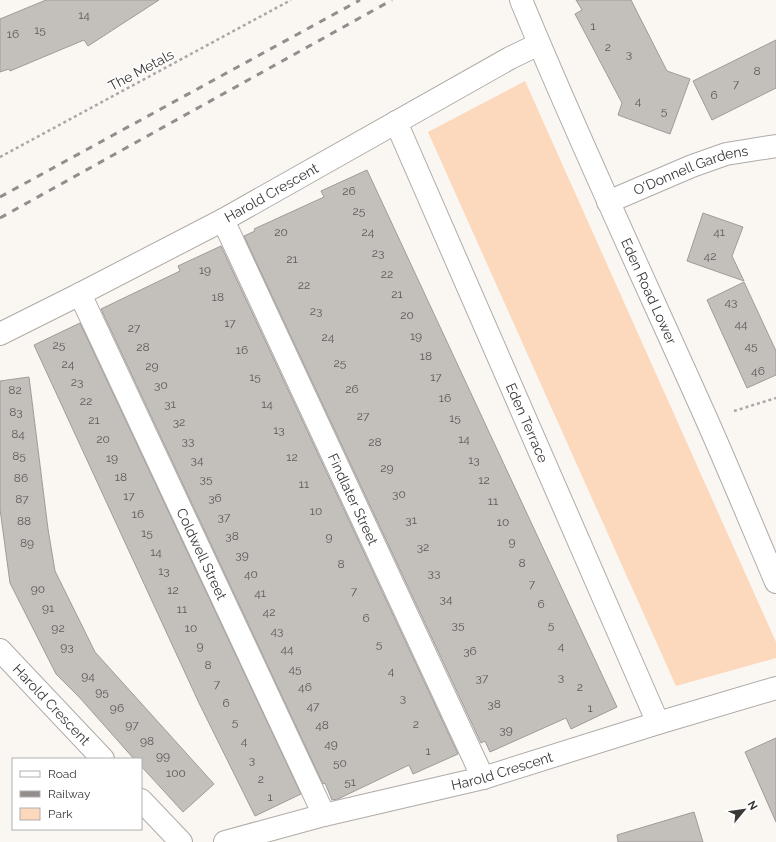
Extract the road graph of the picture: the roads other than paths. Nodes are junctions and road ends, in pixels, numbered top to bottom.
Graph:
1 (521, 0) edge
2 (539, 44) junction
3 (396, 122) junction
4 (776, 146) edge
5 (608, 202) junction
6 (223, 220) junction
7 (80, 294) junction
8 (0, 334) edge
9 (776, 582) edge
10 (0, 650) edge
11 (776, 688) edge
12 (658, 723) junction
13 (102, 758) edge
14 (483, 778) junction
15 (142, 801) edge
16 (324, 815) junction
17 (181, 842) edge
18 (225, 842) edge

1 - 2 street, Eden Road Lower
2 - 3 street, Harold Crescent
2 - 5 street, Eden Road Lower
3 - 6 street, Harold Crescent
3 - 12 street, Eden Terrace
4 - 5 street, O'Donnell Gardens
5 - 9 street, Eden Road Lower
6 - 7 street, Harold Crescent
6 - 14 street, Findlater Street
7 - 8 street, Harold Crescent
7 - 16 street, Coldwell Street
10 - 13 street, Harold Crescent
11 - 12 street, Harold Crescent
12 - 14 street, Harold Crescent
14 - 16 street, Harold Crescent
15 - 17 street
16 - 18 street, Harold Crescent

